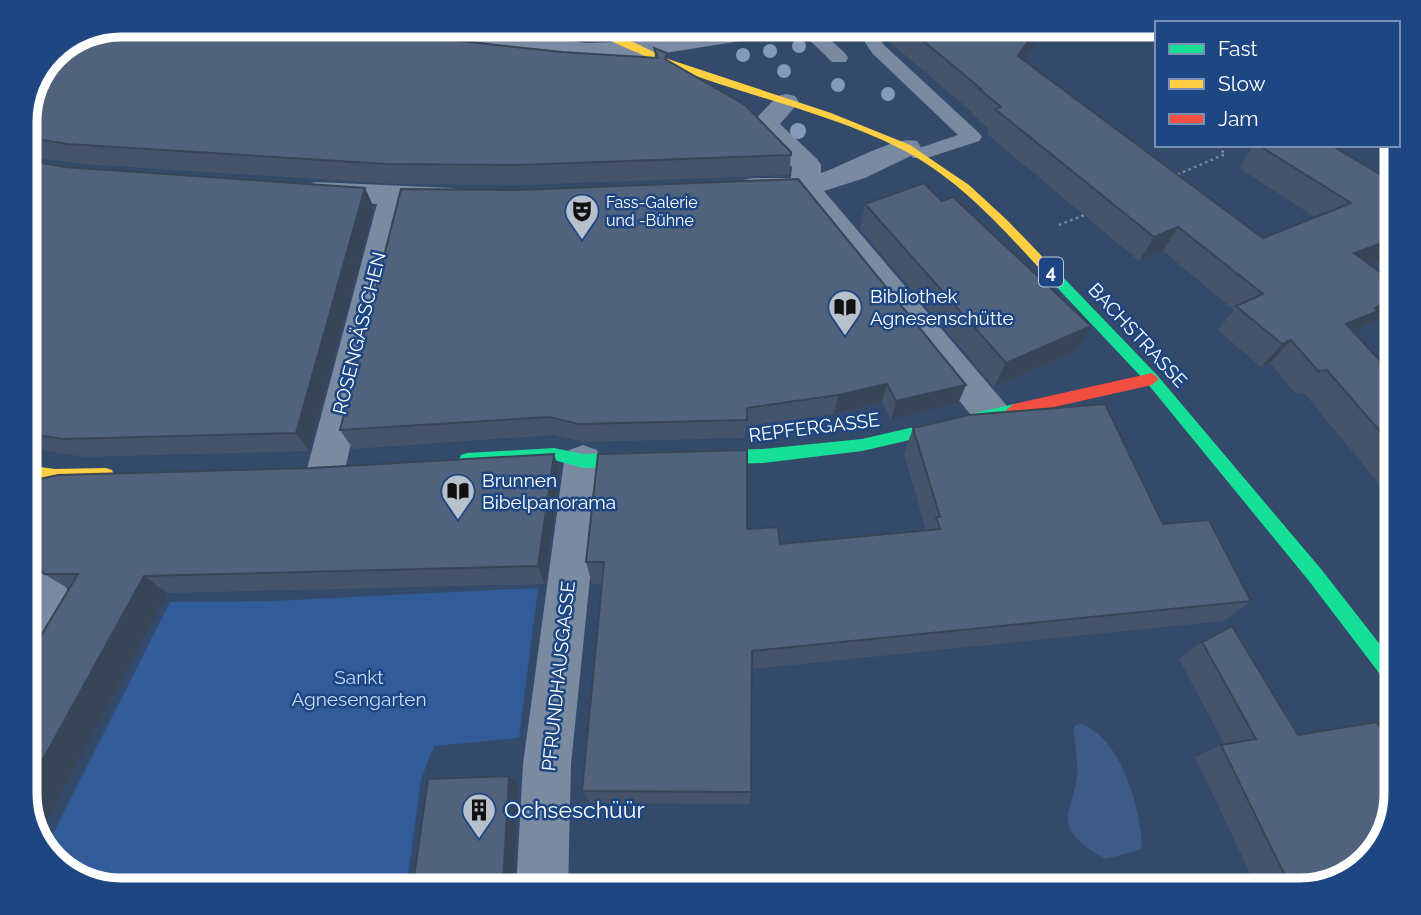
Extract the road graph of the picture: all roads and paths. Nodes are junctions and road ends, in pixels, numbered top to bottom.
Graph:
1 (525, 37) edge
2 (610, 37) edge
3 (725, 37) edge
4 (816, 37) edge
5 (870, 37) edge
6 (640, 50) junction
7 (839, 58) dead end
8 (786, 102) junction
9 (1219, 147) edge
10 (914, 151) junction
11 (1165, 181) edge
12 (805, 187) junction
13 (729, 188) edge
14 (290, 191) edge
15 (394, 197) junction
16 (485, 198) edge
17 (1094, 211) edge
18 (1058, 225) dead end
19 (1152, 379) junction
20 (994, 417) junction
21 (446, 461) edge
22 (583, 461) junction
23 (326, 469) edge
24 (37, 474) edge
25 (123, 474) edge
26 (37, 578) edge
27 (37, 645) edge
28 (1384, 664) edge
29 (543, 878) edge

1 - 6 street
2 - 6 main road, BACHSTRASSE / 4
3 - 6 street
4 - 7 lane
5 - 10 lane
6 - 8 main road, BACHSTRASSE / 4
8 - 10 main road, BACHSTRASSE / 4
8 - 12 street
9 - 11 path
10 - 12 street
10 - 19 main road, BACHSTRASSE / 4
12 - 13 street
12 - 20 street
14 - 15 street
15 - 16 street
15 - 23 street, ROSENGÄSSCHEN
17 - 18 path
19 - 20 main road, REPFERGASSE
19 - 28 main road, BACHSTRASSE / 4
20 - 22 main road, REPFERGASSE
21 - 22 main road, REPFERGASSE
22 - 29 street, PFRUNDHAUSGASSE
24 - 25 main road
26 - 27 lane

